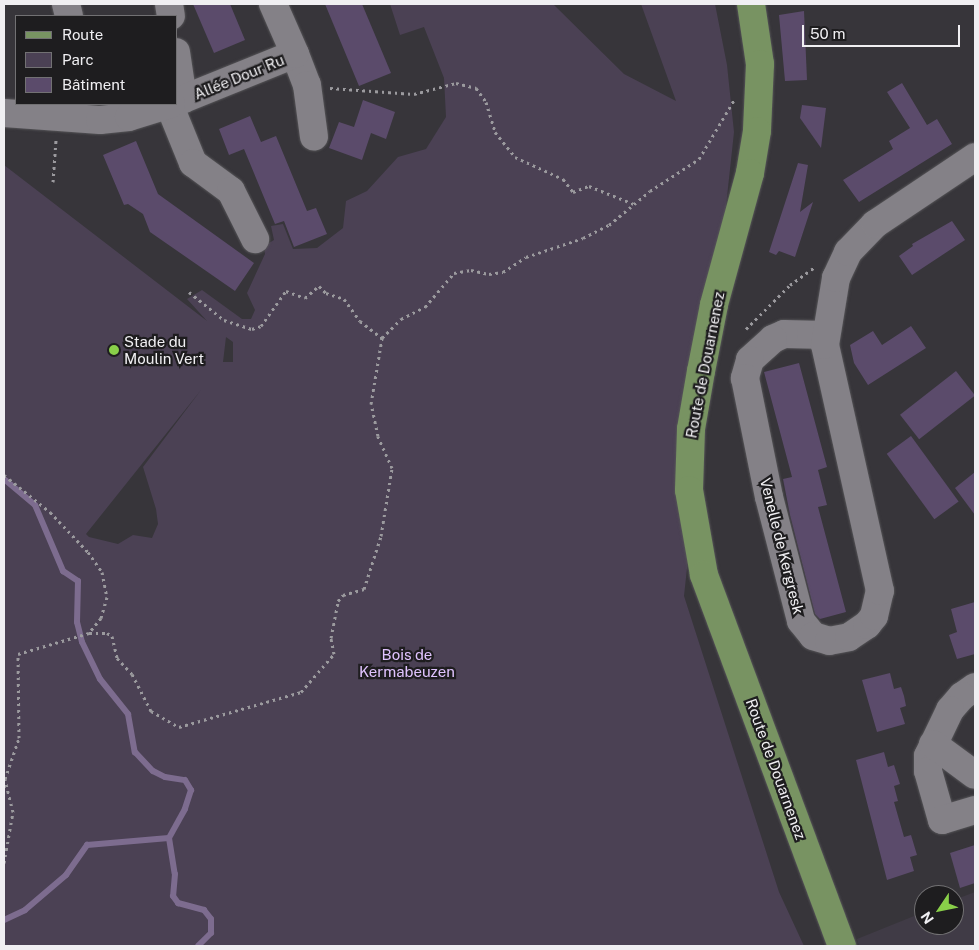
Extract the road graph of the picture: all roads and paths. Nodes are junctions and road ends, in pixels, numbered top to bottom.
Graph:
1 (273, 4) edge
2 (750, 4) edge
3 (295, 54) junction
4 (760, 81) junction
5 (307, 85) junction
6 (178, 101) edge
7 (165, 105) edge
8 (176, 105) edge
9 (59, 110) edge
10 (4, 113) edge
11 (314, 137) dead end
12 (975, 157) edge
13 (53, 182) dead end
14 (634, 204) junction
15 (255, 239) dead end
16 (842, 266) junction
17 (189, 292) dead end
18 (826, 335) junction
19 (738, 336) dead end
20 (382, 338) junction
21 (4, 475) edge
22 (89, 633) junction
23 (975, 687) edge
24 (933, 744) junction
25 (975, 775) edge
26 (975, 810) edge
27 (4, 863) edge
28 (842, 946) edge

1 - 3 street, Allée Dour Ru
2 - 4 main road, Route de Douarnenez
3 - 5 street, Allée Dour Ru
3 - 6 street, Allée Dour Ru
4 - 14 path
4 - 28 main road, Route de Douarnenez
5 - 11 street, Allée Dour Ru
5 - 14 path
7 - 9 street, Allée Dour Ru
8 - 15 street, Allée Dour Ru
9 - 10 street, Allée Dour Ru
9 - 13 path
12 - 16 street, Venelle de Kergresk
14 - 20 path
16 - 18 street, Venelle de Kergresk
16 - 19 path
17 - 20 path
18 - 18 street, Venelle de Kergresk
20 - 22 path
21 - 22 path
22 - 27 path
23 - 24 street
24 - 25 street
24 - 26 street

